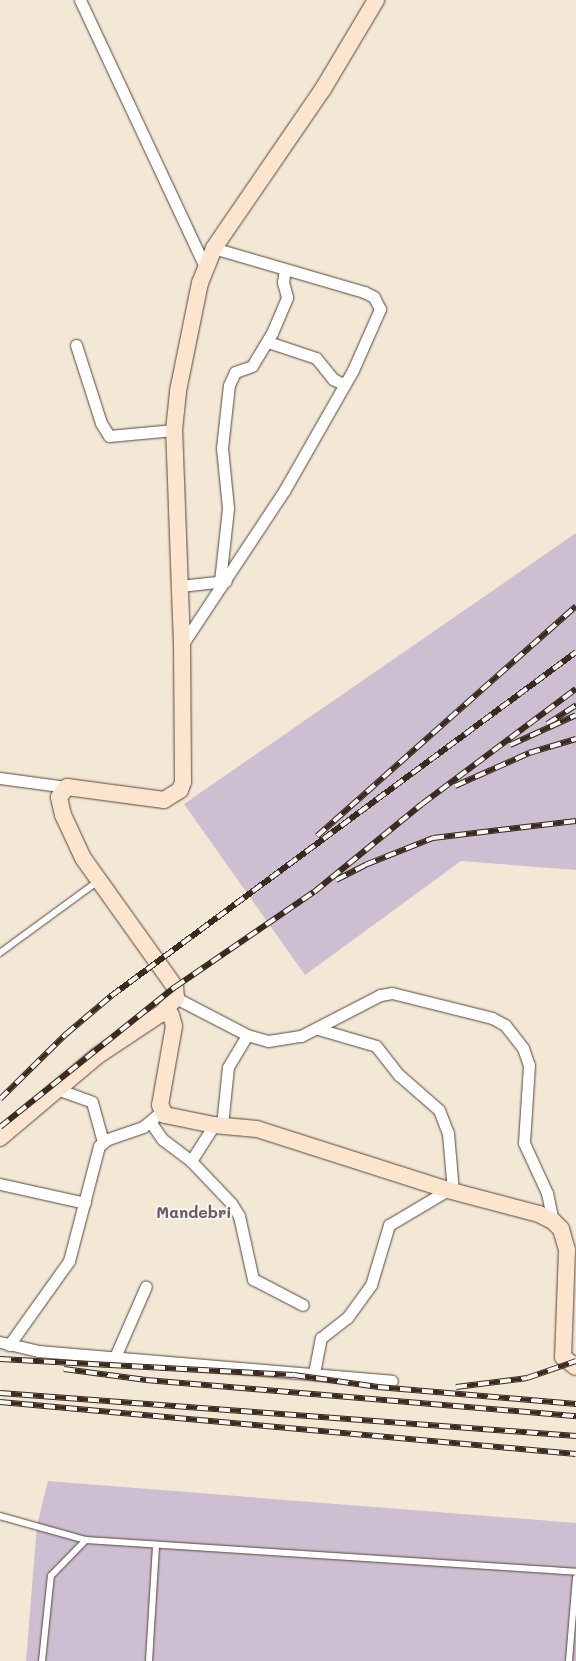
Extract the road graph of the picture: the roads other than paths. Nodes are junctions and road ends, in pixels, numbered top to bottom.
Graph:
1 (80, 0) edge
2 (376, 0) edge
3 (214, 248) junction
4 (205, 267) junction
5 (285, 270) junction
6 (268, 342) junction
7 (76, 345) dead end
8 (345, 385) junction
9 (174, 430) junction
10 (223, 581) junction
11 (180, 586) junction
12 (182, 645) junction
13 (0, 778) edge
14 (66, 787) junction
15 (97, 882) junction
16 (0, 953) edge
17 (176, 998) junction
18 (162, 1013) junction
19 (318, 1030) junction
20 (247, 1035) junction
21 (57, 1089) junction
22 (156, 1117) junction
23 (218, 1125) junction
24 (0, 1138) edge
25 (103, 1142) junction
26 (191, 1161) junction
27 (0, 1184) edge
28 (451, 1191) junction
29 (85, 1203) junction
30 (552, 1220) junction
31 (146, 1286) dead end
32 (303, 1305) dead end
33 (4, 1343) edge
34 (115, 1357) junction
35 (576, 1367) edge
36 (314, 1373) junction
37 (392, 1381) dead end
38 (0, 1516) edge
39 (86, 1540) junction
40 (156, 1545) junction
41 (576, 1572) edge
42 (576, 1578) edge
43 (42, 1661) edge
44 (149, 1661) edge
45 (569, 1661) edge

1 - 4 street
2 - 3 street
3 - 4 street
3 - 5 street
4 - 9 street
5 - 6 street
5 - 8 street
6 - 8 street
6 - 10 street
7 - 9 street
8 - 10 street
9 - 11 street
10 - 11 street
10 - 12 street
11 - 12 street
12 - 14 street
13 - 14 street
14 - 15 street
15 - 16 lane
15 - 17 street
17 - 18 street
17 - 20 street
18 - 21 street
18 - 22 street
19 - 20 street
19 - 28 street
19 - 30 street
20 - 23 street
21 - 24 street
21 - 25 street
22 - 23 street
22 - 25 street
22 - 26 street
23 - 26 street
23 - 28 street
25 - 29 street
26 - 32 street
27 - 29 street
28 - 30 street
28 - 36 street
29 - 33 street
30 - 35 street
31 - 34 street
33 - 34 street
34 - 36 street
36 - 37 street
38 - 39 lane
39 - 40 lane
39 - 43 lane
40 - 41 lane
40 - 44 lane
42 - 45 lane

